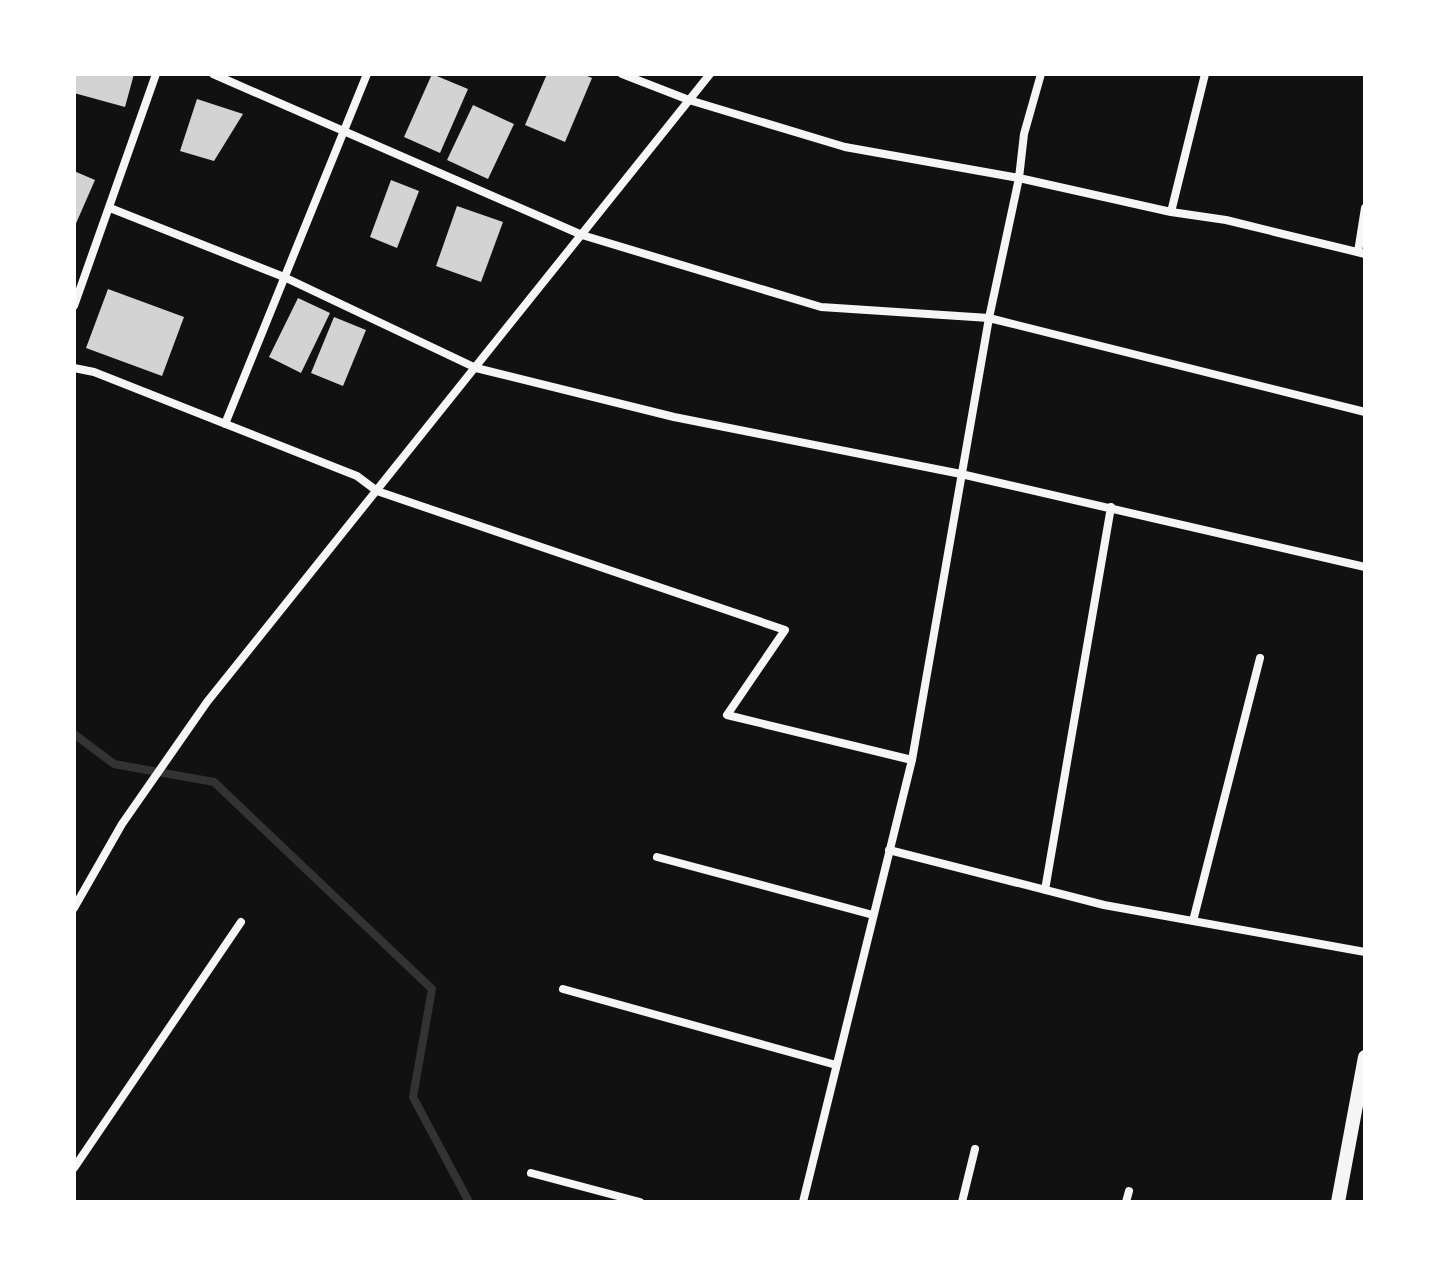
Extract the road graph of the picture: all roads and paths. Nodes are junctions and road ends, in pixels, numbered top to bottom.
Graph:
1 (156, 74) edge
2 (213, 74) edge
3 (367, 74) edge
4 (622, 74) edge
5 (710, 74) edge
6 (1041, 74) edge
7 (1205, 74) edge
8 (689, 100) junction
9 (343, 133) junction
10 (1019, 178) junction
11 (110, 208) junction
12 (1365, 208) edge
13 (1171, 212) junction
14 (582, 235) junction
15 (1362, 253) edge
16 (284, 277) junction
17 (74, 306) edge
18 (989, 318) junction
19 (74, 368) edge
20 (476, 368) junction
21 (1365, 412) edge
22 (225, 424) junction
23 (961, 474) junction
24 (377, 491) junction
25 (1111, 507) junction
26 (1365, 567) edge
27 (1260, 658) dead end
28 (912, 760) junction
29 (889, 850) junction
30 (657, 857) dead end
31 (74, 885) edge
32 (1045, 890) junction
33 (85, 892) junction
34 (74, 908) edge
35 (873, 915) junction
36 (1193, 921) junction
37 (241, 922) dead end
38 (1365, 952) edge
39 (563, 989) dead end
40 (1365, 1057) edge
41 (836, 1065) junction
42 (1363, 1078) edge
43 (975, 1149) dead end
44 (74, 1168) edge
45 (531, 1173) dead end
46 (1129, 1191) dead end
47 (640, 1202) edge
48 (803, 1202) edge
49 (962, 1202) edge
50 (1126, 1202) edge
51 (1338, 1202) edge

1 - 11 street
2 - 9 street
3 - 9 street
4 - 8 street
5 - 8 street
6 - 10 street
7 - 13 street
8 - 10 street
8 - 14 street
9 - 14 street
9 - 16 street
10 - 13 street
10 - 18 street
11 - 16 street
11 - 17 street
12 - 15 street
13 - 15 street
14 - 18 street
14 - 20 street
16 - 20 street
16 - 22 street
18 - 21 street
18 - 23 street
19 - 22 street
20 - 23 street
20 - 24 street
22 - 24 street
23 - 25 street
23 - 28 street
24 - 28 street
24 - 33 street
25 - 26 street
25 - 32 street
27 - 36 street
28 - 29 street
29 - 32 street
29 - 35 street
30 - 35 street
31 - 33 street
32 - 36 street
33 - 34 street
35 - 41 street
36 - 38 street
37 - 44 street
39 - 41 street
40 - 42 street
41 - 48 street
42 - 51 street
43 - 49 street
45 - 47 street
46 - 50 street

